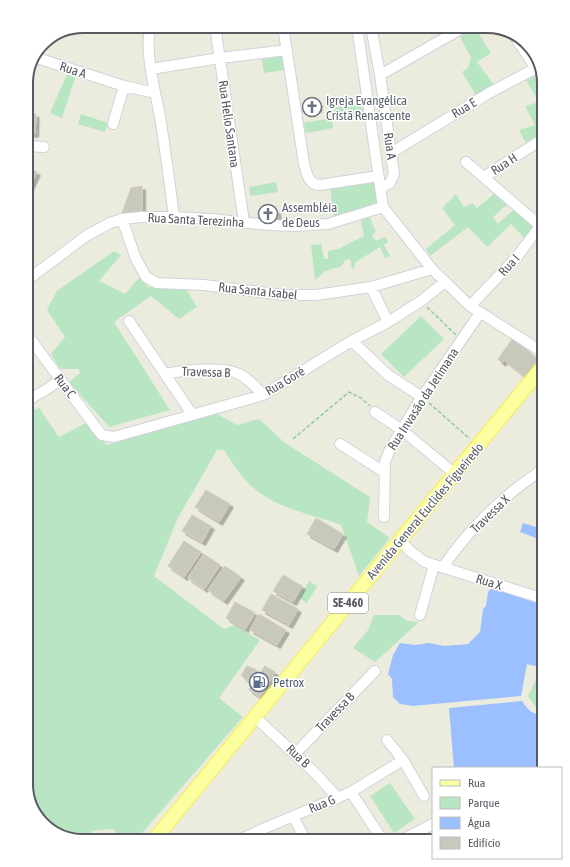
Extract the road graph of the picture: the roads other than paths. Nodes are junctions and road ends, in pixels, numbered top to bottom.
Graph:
1 (150, 33) edge
2 (216, 33) edge
3 (284, 33) edge
4 (358, 33) edge
5 (372, 33) edge
6 (454, 33) edge
7 (287, 50) junction
8 (220, 58) junction
9 (39, 59) edge
10 (152, 69) junction
11 (535, 69) edge
12 (380, 75) junction
13 (124, 86) junction
14 (155, 93) junction
15 (113, 124) dead end
16 (537, 143) edge
17 (33, 146) edge
18 (44, 146) dead end
19 (391, 153) junction
20 (466, 162) dead end
21 (378, 176) junction
22 (484, 177) junction
23 (380, 188) junction
24 (383, 207) junction
25 (174, 217) junction
26 (122, 219) junction
27 (537, 220) edge
28 (244, 222) junction
29 (537, 232) edge
30 (432, 269) junction
31 (33, 276) edge
32 (445, 282) junction
33 (371, 287) junction
34 (470, 306) junction
35 (480, 313) junction
36 (129, 321) dead end
37 (388, 322) junction
38 (352, 341) junction
39 (33, 343) edge
40 (537, 349) edge
41 (165, 374) junction
42 (537, 374) edge
43 (60, 380) junction
44 (263, 395) junction
45 (33, 397) edge
46 (422, 397) junction
47 (375, 412) road end
48 (192, 414) junction
49 (402, 430) junction
50 (107, 436) joint
51 (340, 444) dead end
52 (384, 472) junction
53 (537, 473) edge
54 (455, 474) junction
55 (384, 516) dead end
56 (400, 539) junction
57 (438, 566) junction
58 (537, 597) edge
59 (420, 615) dead end
60 (375, 671) dead end
61 (255, 717) junction
62 (387, 740) dead end
63 (295, 754) junction
64 (403, 760) junction
65 (351, 792) junction
66 (424, 796) dead end
67 (338, 798) junction
68 (293, 816) junction
69 (432, 825) edge
70 (159, 834) edge
71 (253, 834) edge
72 (302, 834) edge
73 (378, 834) edge
74 (421, 834) edge

1 - 10 street
2 - 8 street, Rua Helio Santana
3 - 7 street
4 - 21 street
5 - 12 street, Rua A
6 - 12 street
7 - 8 street
7 - 21 street
8 - 10 street
8 - 28 street, Rua Helio Santana
9 - 13 street, Rua A
10 - 14 street
11 - 19 street, Rua E
12 - 19 street, Rua A
13 - 14 street, Rua A
13 - 15 street
14 - 25 street
16 - 22 street, Rua H
17 - 18 street
19 - 23 street, Rua A
20 - 22 street
21 - 23 street
22 - 27 street
23 - 24 street
24 - 28 street, Rua Santa Terezinha
24 - 30 street
25 - 26 street, Rua Santa Terezinha
25 - 28 street, Rua Santa Terezinha
26 - 31 street, Rua Santa Terezinha
26 - 33 street, Rua Santa Isabel
29 - 34 street, Rua I
30 - 32 street
30 - 33 street, Rua Santa Isabel
32 - 34 street
32 - 37 street, Rua Goré
33 - 37 street
34 - 35 street
35 - 40 street
35 - 46 street, Rua Invasão da Jetimana
36 - 41 street
37 - 38 street, Rua Goré
38 - 44 street, Rua Goré
38 - 46 street
39 - 43 street, Rua C
41 - 44 street, Travessa B
41 - 48 street
42 - 54 main road, Avenida General Euclides Figueiredo / SE-460
43 - 45 street
43 - 50 street, Rua C
44 - 48 street, Rua Goré
46 - 49 street, Rua Invasão da Jetimana
47 - 49 street
48 - 50 street, Rua Goré
49 - 52 street, Rua Invasão da Jetimana
49 - 54 street
51 - 52 street
52 - 55 street, Rua Invasão da Jetimana
53 - 57 street, Travessa X
54 - 56 main road, Avenida General Euclides Figueiredo / SE-460
56 - 57 street, Rua X
56 - 61 main road, Avenida General Euclides Figueiredo / SE-460
57 - 58 street, Rua X
57 - 59 street
60 - 63 street, Travessa B
61 - 63 street, Rua B
61 - 70 main road, Avenida General Euclides Figueiredo / SE-460
62 - 64 street
63 - 67 street, Rua B
64 - 65 street, Rua G
64 - 66 street
65 - 67 street, Rua G
65 - 73 street
67 - 68 street, Rua G
68 - 71 street, Rua G
68 - 72 street
69 - 74 street

